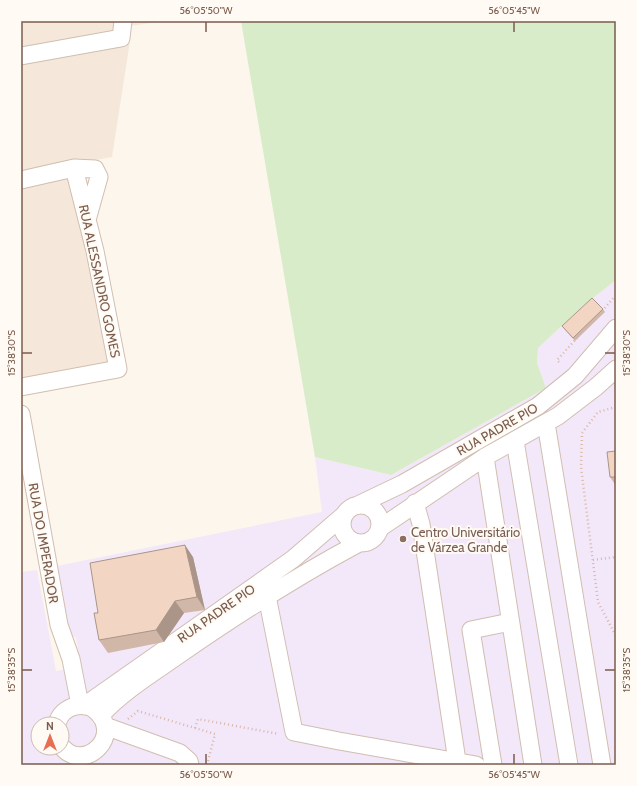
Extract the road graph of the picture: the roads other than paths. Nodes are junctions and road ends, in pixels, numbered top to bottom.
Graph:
1 (123, 21) edge
2 (21, 56) edge
3 (74, 168) junction
4 (21, 180) edge
5 (87, 221) junction
6 (616, 328) edge
7 (615, 371) edge
8 (21, 388) edge
9 (21, 414) edge
10 (546, 423) junction
11 (515, 441) junction
12 (485, 457) junction
13 (415, 503) junction
14 (358, 505) junction
15 (344, 515) junction
16 (380, 528) junction
17 (359, 543) junction
18 (267, 596) junction
19 (510, 622) junction
20 (78, 707) junction
21 (61, 716) edge
22 (103, 721) junction
23 (70, 754) edge
24 (87, 760) edge
25 (457, 761) junction
26 (190, 765) edge
27 (476, 765) edge
28 (493, 765) edge
29 (533, 765) edge
30 (569, 765) edge
31 (602, 765) edge

1 - 2 street
3 - 4 street
3 - 5 street, RUA ALESSANDRO GOMES
3 - 5 street
5 - 8 street, RUA ALESSANDRO GOMES
6 - 14 street, RUA PADRE PIO
7 - 10 street, RUA PADRE PIO
9 - 20 street, RUA DO IMPERADOR
10 - 11 street, RUA PADRE PIO
10 - 31 street
11 - 12 street, RUA PADRE PIO
11 - 30 street
12 - 13 street, RUA PADRE PIO
12 - 19 street
13 - 16 street, RUA PADRE PIO
13 - 25 street
14 - 15 street
14 - 16 street
15 - 17 street
15 - 20 street, RUA PADRE PIO
16 - 17 street
17 - 18 street, RUA PADRE PIO
18 - 22 street, RUA PADRE PIO
18 - 25 street
19 - 28 street
19 - 29 street
20 - 21 street, RUA PADRE PIO
20 - 22 street
22 - 24 street
22 - 26 street
23 - 24 street
25 - 27 street

